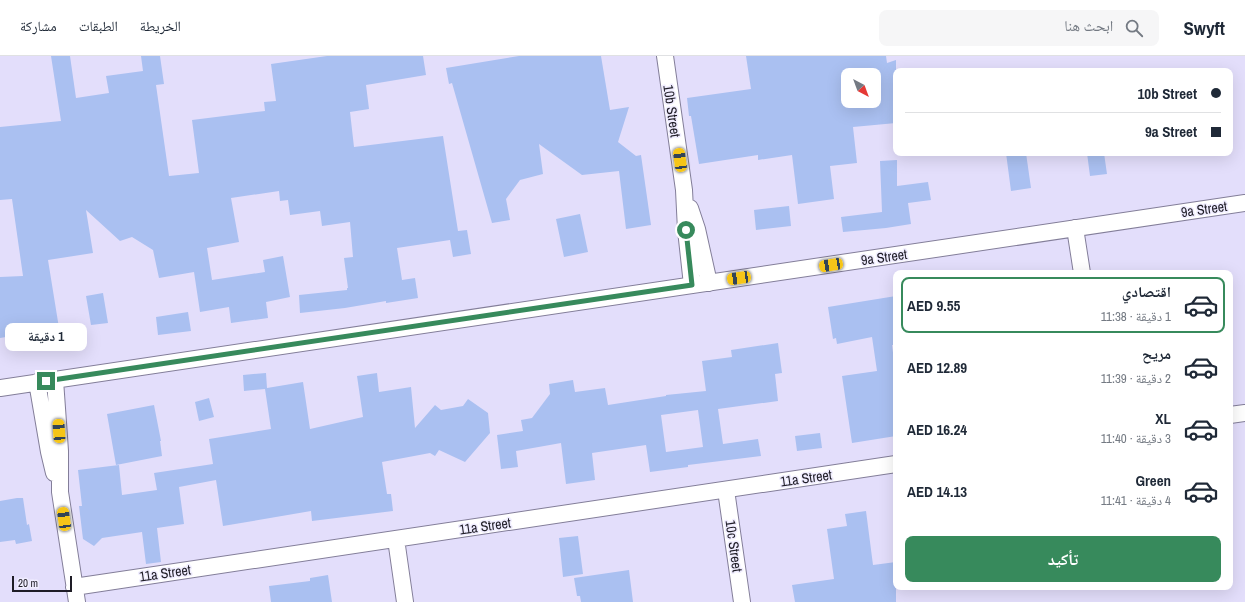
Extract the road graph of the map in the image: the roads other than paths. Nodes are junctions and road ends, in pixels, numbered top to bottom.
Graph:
1 (664, 56) edge
2 (684, 190) junction
3 (1245, 203) edge
4 (1075, 228) junction
5 (1082, 270) edge
6 (709, 283) junction
7 (692, 285) junction
8 (55, 380) junction
9 (37, 382) junction
10 (0, 388) edge
11 (1245, 412) edge
12 (1233, 414) edge
13 (893, 464) edge
14 (726, 490) junction
15 (60, 492) junction
16 (396, 539) junction
17 (76, 594) edge
18 (406, 602) edge
19 (742, 602) edge

1 - 2 street, 10b Street
2 - 6 street, 10b Street
2 - 7 street, 10b Street
3 - 4 street, 9a Street
4 - 5 street
4 - 6 street, 9a Street
6 - 7 street, 9a Street
7 - 8 street, 9a Street
8 - 9 street, 9a Street
8 - 15 street
9 - 10 street, 9a Street
9 - 15 street
11 - 12 street
13 - 14 street, 11a Street
14 - 16 street, 11a Street
14 - 19 street, 10c Street
15 - 17 street
16 - 17 street, 11a Street
16 - 18 street

